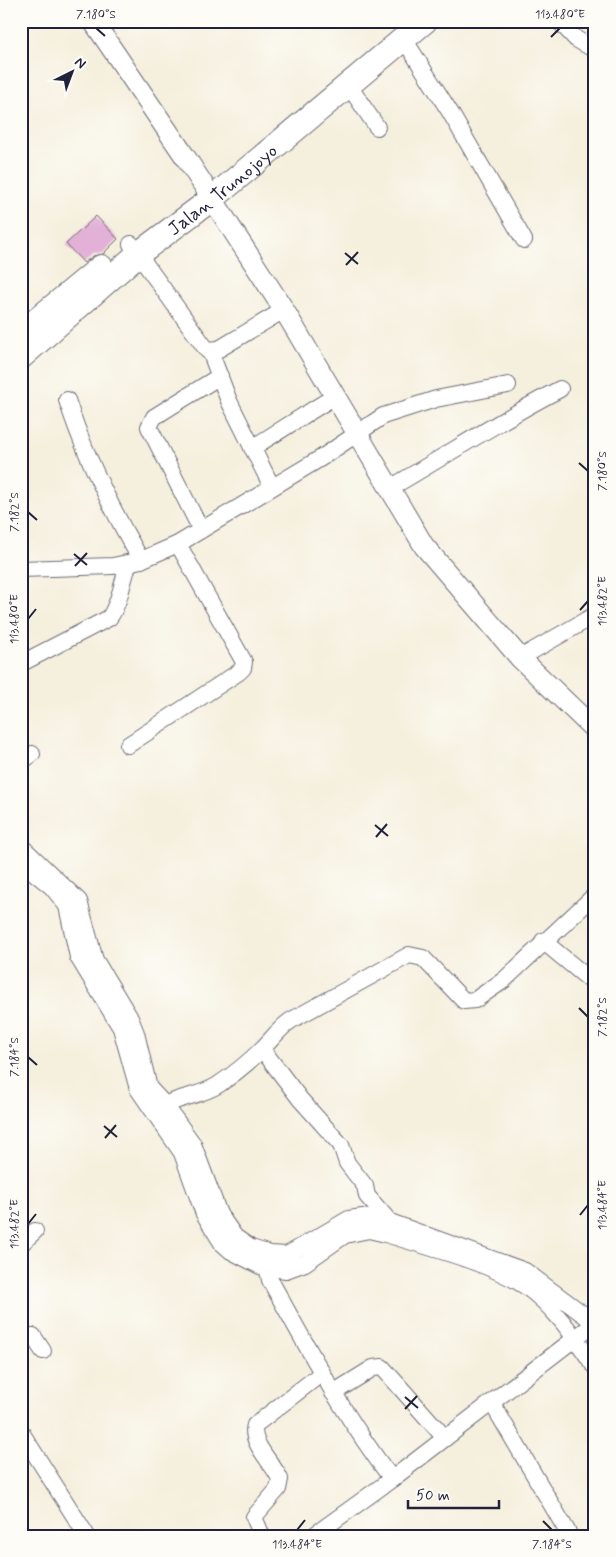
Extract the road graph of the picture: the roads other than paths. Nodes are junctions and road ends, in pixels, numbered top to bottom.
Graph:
1 (93, 21) edge
2 (425, 21) edge
3 (559, 21) edge
4 (403, 30) edge
5 (595, 50) edge
6 (349, 86) junction
7 (376, 127) dead end
8 (208, 192) junction
9 (524, 240) dead end
10 (134, 249) junction
11 (284, 310) junction
12 (21, 333) edge
13 (210, 351) junction
14 (21, 357) edge
15 (220, 376) junction
16 (508, 385) dead end
17 (560, 389) dead end
18 (335, 396) junction
19 (68, 400) dead end
20 (358, 434) junction
21 (252, 448) junction
22 (272, 488) junction
23 (390, 488) junction
24 (201, 530) junction
25 (178, 544) junction
26 (135, 562) junction
27 (21, 569) edge
28 (595, 615) edge
29 (520, 658) junction
30 (24, 662) dead end
31 (595, 730) edge
32 (128, 746) dead end
33 (21, 846) edge
34 (21, 862) edge
35 (595, 895) edge
36 (73, 903) junction
37 (543, 941) junction
38 (595, 984) edge
39 (262, 1049) junction
40 (159, 1109) junction
41 (390, 1222) junction
42 (35, 1231) dead end
43 (21, 1244) edge
44 (456, 1251) junction
45 (263, 1260) junction
46 (587, 1329) edge
47 (21, 1340) edge
48 (43, 1351) dead end
49 (595, 1367) edge
50 (322, 1373) junction
51 (333, 1394) junction
52 (492, 1403) junction
53 (21, 1432) edge
54 (445, 1438) junction
55 (28, 1459) edge
56 (392, 1479) junction
57 (87, 1536) edge
58 (262, 1536) edge
59 (313, 1536) edge
60 (570, 1536) edge

1 - 8 main road
2 - 4 highway, Jalan Trunojoyo
3 - 5 street
4 - 6 highway, Jalan Trunojoyo
4 - 8 highway, Jalan Trunojoyo
4 - 9 street
6 - 7 street
6 - 8 highway, Jalan Trunojoyo
8 - 10 highway, Jalan Trunojoyo
8 - 11 main road
10 - 12 highway, Jalan Trunojoyo
10 - 13 street
10 - 14 highway, Jalan Trunojoyo
11 - 13 street
11 - 18 main road
13 - 15 street
15 - 21 street
15 - 24 street
16 - 20 street
17 - 23 street
18 - 20 main road
18 - 21 street
19 - 26 street
20 - 22 street
20 - 23 main road
21 - 22 street
22 - 24 street
23 - 29 main road
24 - 25 street
25 - 26 street
25 - 32 street
26 - 27 street
26 - 30 street
28 - 29 street
29 - 31 main road
33 - 36 street
34 - 36 street
35 - 37 street
36 - 40 street
37 - 38 street
37 - 39 street
39 - 40 street
39 - 41 street
40 - 45 street
41 - 44 street
41 - 45 street
42 - 43 street
44 - 45 street
44 - 46 street
44 - 46 street
45 - 50 street
46 - 49 street
46 - 52 street
47 - 48 street
50 - 51 street
50 - 58 street
51 - 54 street
51 - 56 street
52 - 54 street
52 - 60 street
53 - 55 street
54 - 56 street
55 - 57 street
56 - 59 street

